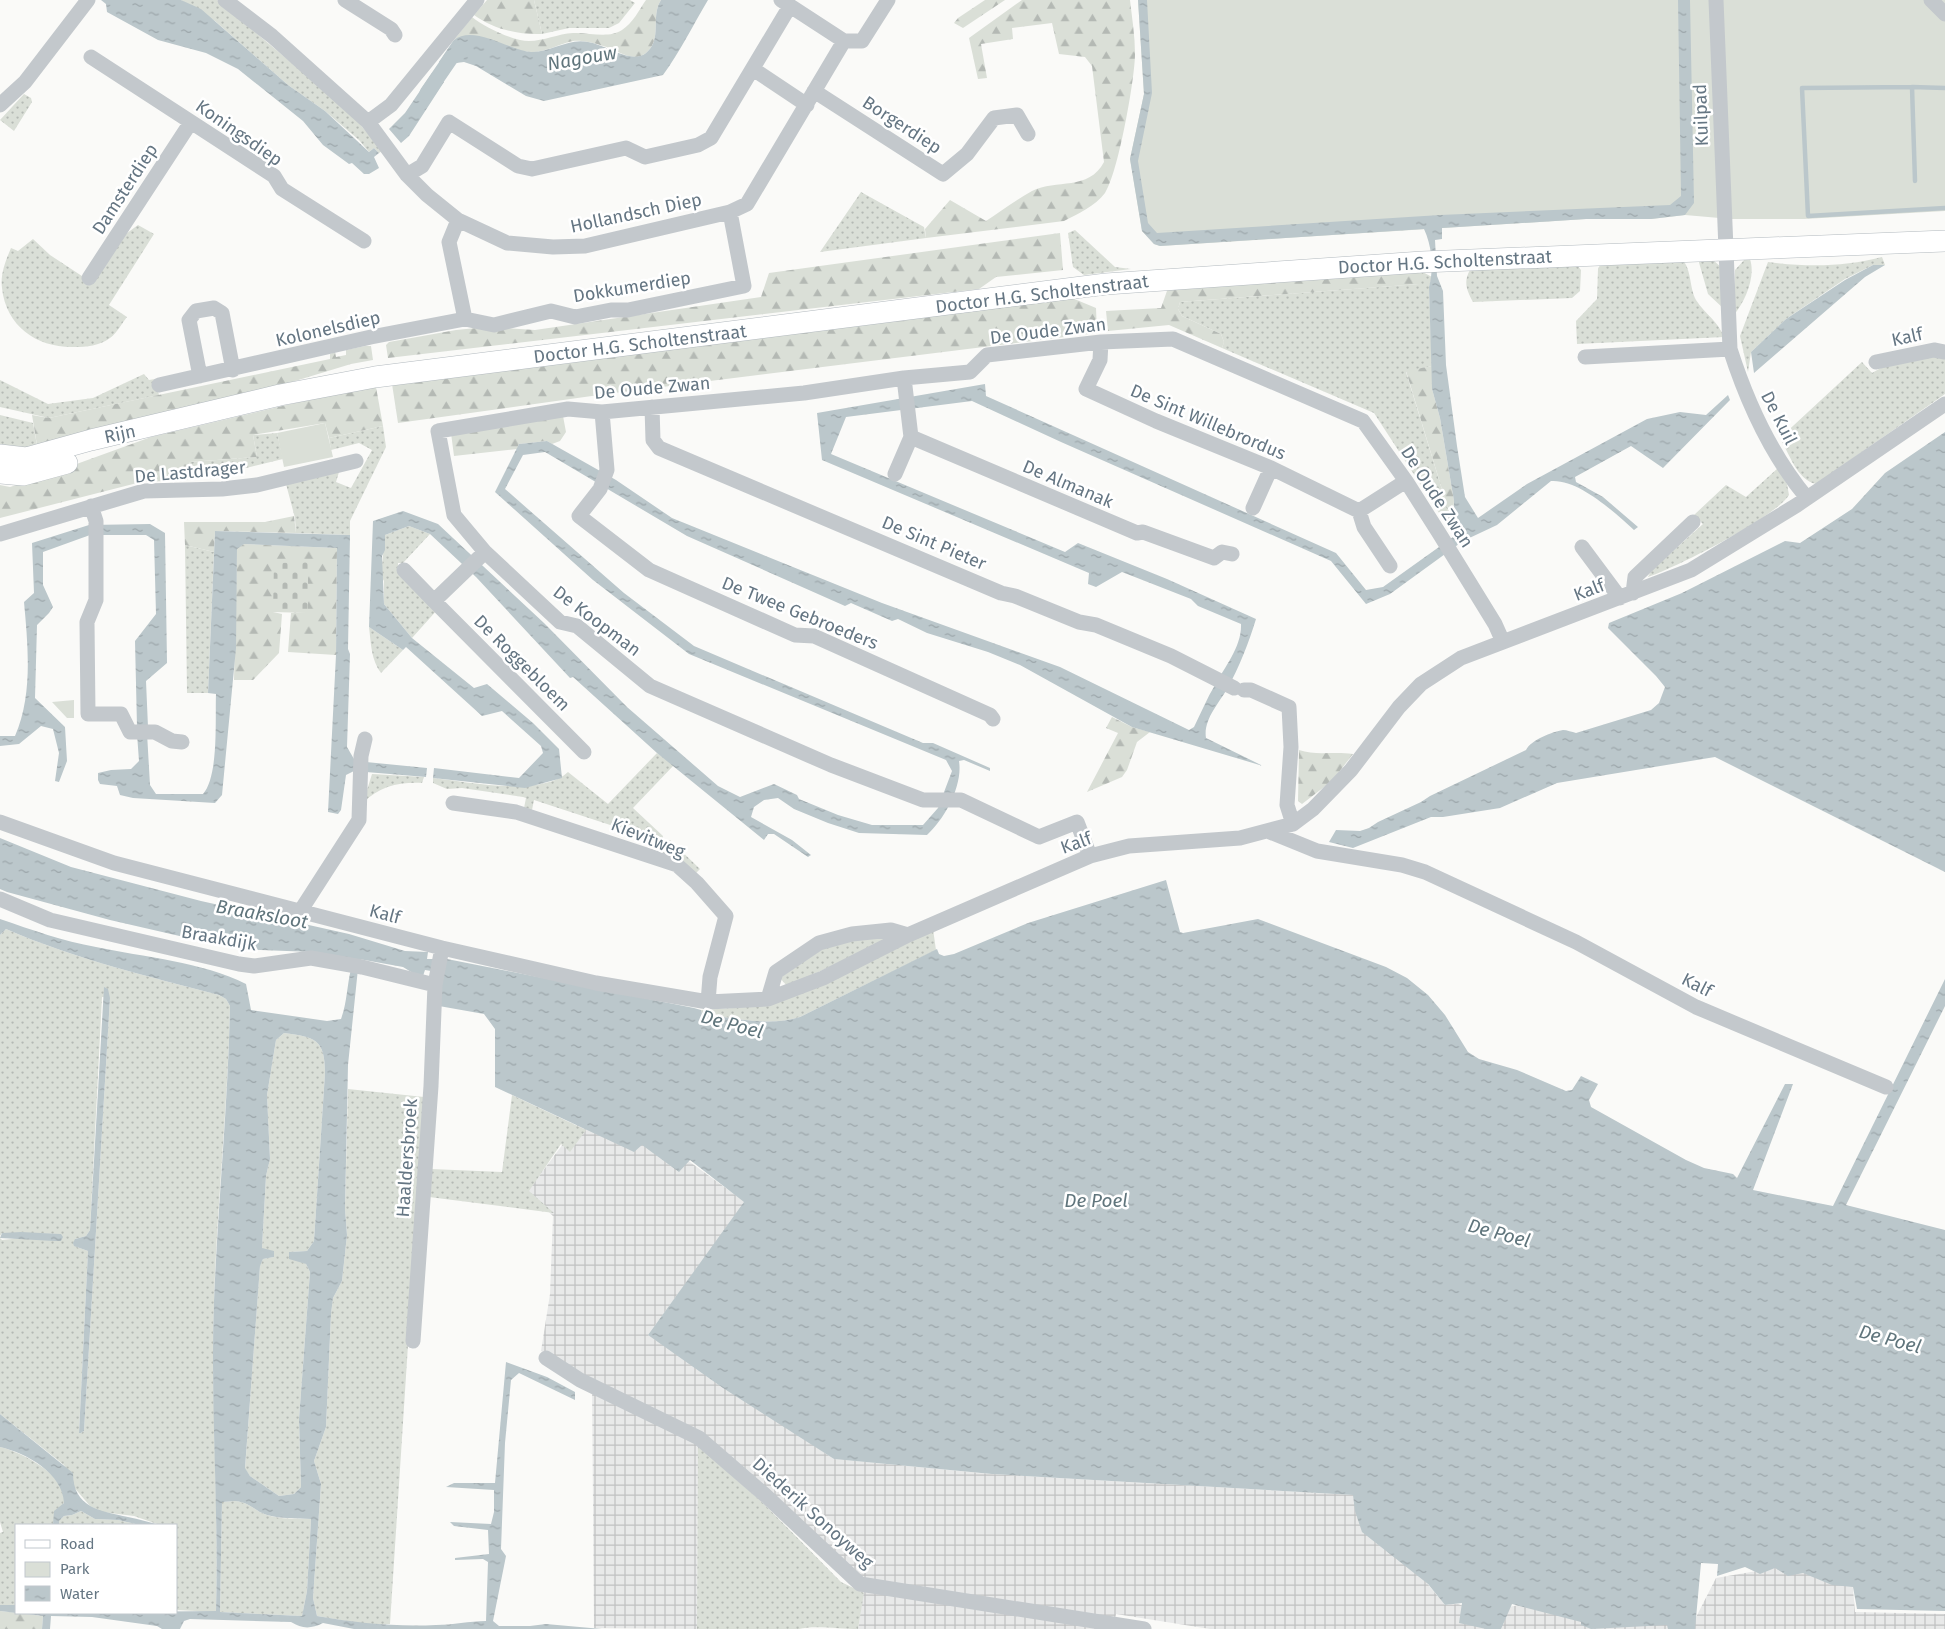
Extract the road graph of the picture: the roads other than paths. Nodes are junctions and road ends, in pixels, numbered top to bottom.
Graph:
1 (88, 0) edge
2 (225, 0) edge
3 (345, 0) edge
4 (477, 0) edge
5 (888, 0) edge
6 (1716, 0) edge
7 (1930, 0) edge
8 (786, 3) edge
9 (1945, 14) edge
10 (394, 35) dead end
11 (844, 41) junction
12 (92, 56) dead end
13 (753, 69) junction
14 (814, 91) junction
15 (4, 100) edge
16 (807, 105) junction
17 (191, 122) junction
18 (368, 122) junction
19 (1028, 134) dead end
20 (407, 175) junction
21 (730, 212) junction
22 (458, 220) junction
23 (1724, 240) junction
24 (1945, 241) edge
25 (364, 242) dead end
26 (89, 278) dead end
27 (465, 319) junction
28 (1101, 342) junction
29 (1730, 349) junction
30 (1945, 352) edge
31 (1585, 357) dead end
32 (1876, 362) dead end
33 (233, 370) junction
34 (200, 376) junction
35 (904, 378) junction
36 (159, 385) dead end
37 (1945, 404) edge
38 (652, 407) junction
39 (602, 412) junction
40 (147, 428) junction
41 (438, 431) joint
42 (911, 437) junction
43 (0, 455) edge
44 (356, 462) dead end
45 (1271, 468) junction
46 (0, 474) edge
47 (895, 474) dead end
48 (1406, 481) junction
49 (1807, 498) junction
50 (1253, 508) dead end
51 (1359, 511) junction
52 (93, 514) junction
53 (1693, 522) dead end
54 (0, 534) edge
55 (1582, 547) dead end
56 (1232, 554) dead end
57 (482, 555) junction
58 (1390, 566) dead end
59 (404, 570) dead end
60 (1626, 596) junction
61 (434, 601) junction
62 (1503, 642) junction
63 (993, 718) dead end
64 (365, 739) dead end
65 (182, 742) dead end
66 (584, 752) dead end
67 (453, 803) dead end
68 (0, 822) edge
69 (1293, 824) junction
70 (1270, 832) junction
71 (1090, 856) junction
72 (0, 900) edge
73 (301, 910) junction
74 (908, 935) junction
75 (441, 951) junction
76 (436, 982) junction
77 (768, 999) junction
78 (708, 1002) junction
79 (1886, 1086) dead end
80 (413, 1340) dead end
81 (546, 1358) dead end
82 (1124, 1628) edge
83 (1144, 1629) edge

1 - 15 street
2 - 18 street, Hollandsch Diep
3 - 10 street
4 - 18 street
5 - 11 street
6 - 23 street, Kuilpad
7 - 9 street
8 - 11 street
8 - 13 street
11 - 14 street, Hollandsch Diep
12 - 17 street, Koningsdiep
13 - 16 street
13 - 20 street
14 - 16 street, Hollandsch Diep
14 - 19 street, Borgerdiep
16 - 21 street, Hollandsch Diep
17 - 25 street, Koningsdiep
17 - 26 street, Damsterdiep
18 - 20 street, Hollandsch Diep
20 - 22 street, Hollandsch Diep
21 - 22 street, Hollandsch Diep
21 - 27 street, Dokkumerdiep
22 - 27 street
23 - 24 main road, Doctor H.G. Scholtenstraat
23 - 29 street, De Kuil
23 - 40 main road, Doctor H.G. Scholtenstraat
27 - 33 street, Kolonelsdiep
28 - 35 street, De Oude Zwan
28 - 45 street, De Sint Willebrordus
28 - 48 street, De Oude Zwan
29 - 31 street
29 - 49 street, De Kuil
30 - 32 street, Kalf
33 - 34 street, Kolonelsdiep
33 - 34 street
34 - 36 street, Kolonelsdiep
35 - 38 street, De Oude Zwan
35 - 42 street
37 - 49 street, Kalf
38 - 39 street, De Oude Zwan
38 - 69 street, De Sint Pieter
39 - 41 street, De Oude Zwan
39 - 63 street, De Twee Gebroeders
40 - 43 main road, Rijn
40 - 46 main road, Rijn
41 - 57 street, De Koopman
42 - 47 street
42 - 56 street, De Almanak
44 - 52 street, De Lastdrager
45 - 50 street
45 - 51 street, De Sint Willebrordus
48 - 51 street
48 - 62 street, De Oude Zwan
49 - 60 street, Kalf
51 - 58 street
52 - 54 street, De Lastdrager
52 - 65 street
53 - 60 street
55 - 60 street
57 - 61 street
57 - 71 street, De Koopman
59 - 61 street, De Roggebloem
60 - 62 street, Kalf
61 - 66 street, De Roggebloem
62 - 69 street, Kalf
64 - 73 street
67 - 78 street, Kievitweg
68 - 73 street, Kalf
69 - 70 street, Kalf
70 - 71 street, Kalf
70 - 79 street, Kalf
71 - 74 street, Kalf
72 - 76 street, Braakdijk
73 - 75 street, Kalf
74 - 77 street, Kalf
74 - 77 street
75 - 76 street, Haaldersbroek
75 - 78 street, Kalf
76 - 80 street, Haaldersbroek
77 - 78 street, Kalf
81 - 82 street, Diederik Sonoyweg
82 - 83 street, Diederik Sonoyweg

